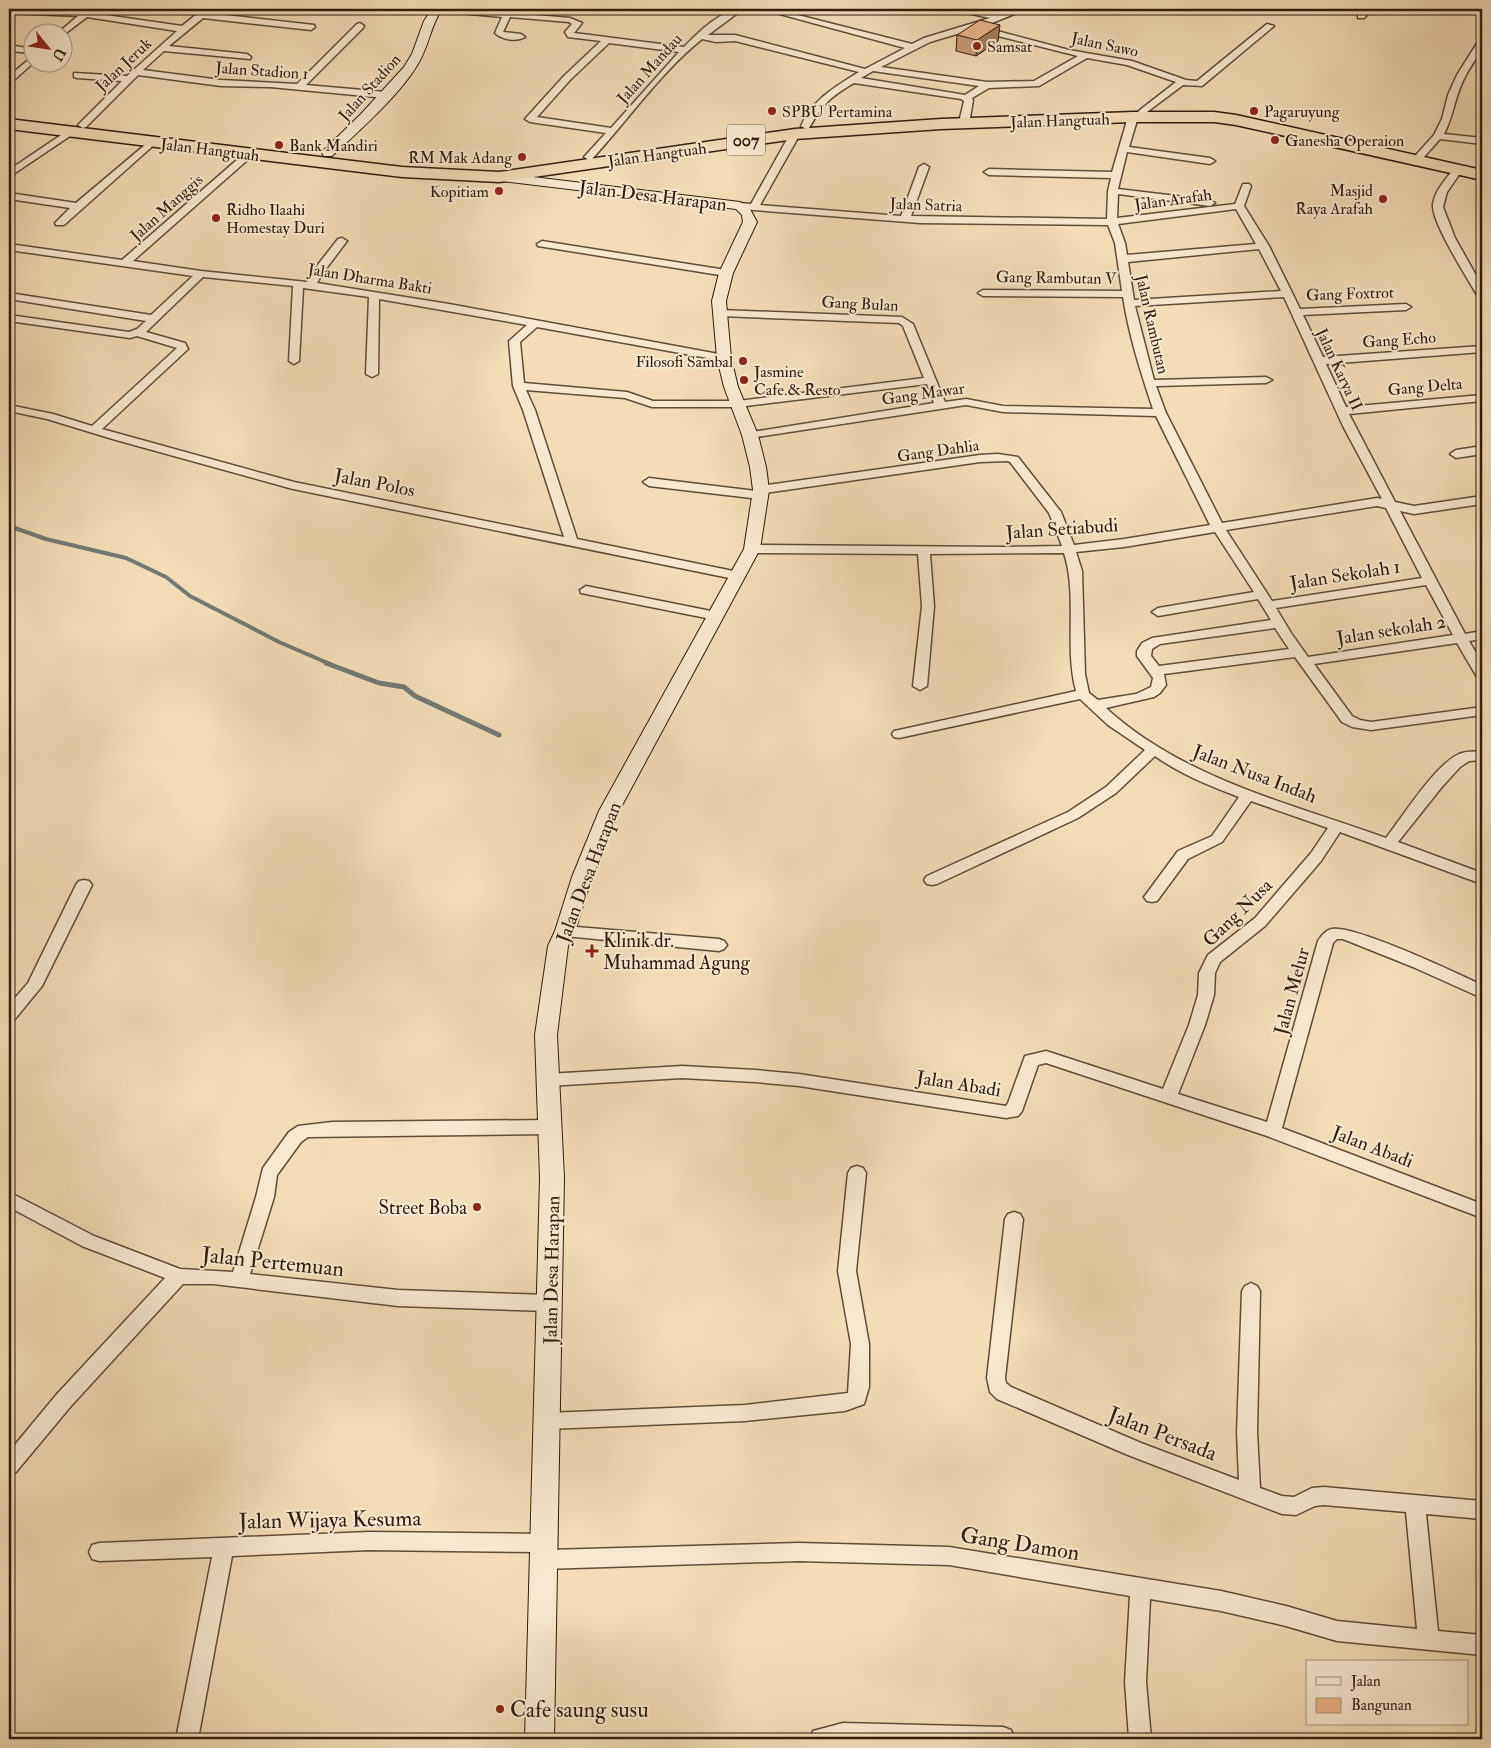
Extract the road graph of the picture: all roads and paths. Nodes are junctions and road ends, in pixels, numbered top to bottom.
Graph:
1 (437, 9) edge
2 (739, 9) edge
3 (766, 9) edge
4 (961, 9) edge
5 (1023, 9) edge
6 (1369, 9) edge
7 (1477, 9) edge
8 (1482, 10) edge
9 (16, 11) edge
10 (88, 12) edge
11 (204, 12) edge
12 (507, 14) junction
13 (1361, 16) dead end
14 (999, 18) junction
15 (72, 26) edge
16 (360, 26) dead end
17 (1270, 26) dead end
18 (311, 27) dead end
19 (973, 27) junction
20 (183, 29) junction
21 (699, 36) junction
22 (521, 37) dead end
23 (607, 40) junction
24 (1482, 42) edge
25 (912, 47) junction
26 (9, 48) edge
27 (162, 48) junction
28 (22, 50) edge
29 (686, 50) junction
30 (1086, 55) junction
31 (247, 57) dead end
32 (22, 69) edge
33 (870, 70) junction
34 (136, 72) junction
35 (77, 75) dead end
36 (129, 79) junction
37 (9, 80) edge
38 (854, 80) junction
39 (1182, 82) junction
40 (987, 85) junction
41 (300, 87) junction
42 (386, 96) junction
43 (966, 98) junction
44 (1138, 115) junction
45 (9, 117) edge
46 (965, 118) junction
47 (1056, 118) junction
48 (9, 124) edge
49 (76, 129) junction
50 (801, 130) junction
51 (614, 131) junction
52 (1438, 136) junction
53 (1482, 141) edge
54 (152, 142) junction
55 (1123, 149) junction
56 (328, 153) junction
57 (249, 154) junction
58 (1421, 155) junction
59 (589, 157) junction
60 (1210, 161) dead end
61 (924, 167) dead end
62 (1482, 168) edge
63 (1458, 169) junction
64 (989, 172) dead end
65 (9, 174) edge
66 (1482, 174) edge
67 (1116, 175) junction
68 (499, 177) junction
69 (1246, 186) dead end
70 (1113, 191) junction
71 (9, 196) edge
72 (78, 206) junction
73 (1239, 206) junction
74 (747, 207) junction
75 (905, 219) junction
76 (1112, 222) junction
77 (60, 223) dead end
78 (342, 241) dead end
79 (542, 244) dead end
80 (1264, 246) junction
81 (9, 247) edge
82 (1122, 259) junction
83 (125, 263) junction
84 (726, 273) junction
85 (201, 274) junction
86 (298, 284) junction
87 (311, 285) junction
88 (983, 293) dead end
89 (1287, 294) junction
90 (374, 295) junction
91 (1482, 295) edge
92 (9, 296) edge
93 (1129, 298) junction
94 (1406, 307) dead end
95 (1295, 312) junction
96 (720, 313) junction
97 (9, 318) edge
98 (154, 319) junction
99 (535, 323) junction
100 (138, 332) junction
101 (1482, 349) edge
102 (724, 358) junction
103 (294, 361) dead end
104 (1319, 361) junction
105 (372, 374) dead end
106 (932, 380) junction
107 (1266, 380) dead end
108 (1150, 383) junction
109 (519, 386) junction
110 (1482, 398) edge
111 (738, 404) junction
112 (941, 406) junction
113 (9, 408) edge
114 (1342, 411) junction
115 (1160, 413) junction
116 (94, 430) junction
117 (750, 435) junction
118 (1482, 450) edge
119 (1456, 454) dead end
120 (649, 482) dead end
121 (761, 492) junction
122 (1482, 500) edge
123 (1390, 504) junction
124 (1218, 528) junction
125 (571, 540) junction
126 (752, 549) junction
127 (1070, 549) junction
128 (924, 551) junction
129 (739, 576) junction
130 (1428, 581) junction
131 (586, 590) dead end
132 (1265, 599) junction
133 (1158, 612) dead end
134 (716, 616) junction
135 (1278, 623) junction
136 (1482, 635) edge
137 (1459, 637) junction
138 (1303, 657) junction
139 (1156, 671) junction
140 (1482, 674) edge
141 (920, 686) dead end
142 (1083, 694) junction
143 (1095, 705) junction
144 (1482, 711) edge
145 (899, 734) dead end
146 (1153, 750) junction
147 (1482, 756) edge
148 (1248, 795) junction
149 (1337, 825) junction
150 (1389, 844) junction
151 (932, 880) dead end
152 (1482, 880) edge
153 (84, 885) dead end
154 (1152, 897) dead end
155 (565, 931) junction
156 (719, 945) dead end
157 (1482, 992) edge
158 (9, 1015) edge
159 (548, 1080) junction
160 (1169, 1095) junction
161 (549, 1127) junction
162 (1273, 1130) junction
163 (857, 1173) dead end
164 (9, 1199) edge
165 (1482, 1211) edge
166 (1014, 1219) dead end
167 (179, 1276) junction
168 (239, 1281) junction
169 (1251, 1291) dead end
170 (549, 1303) junction
171 (547, 1421) junction
172 (9, 1466) edge
173 (1250, 1494) junction
174 (1415, 1504) junction
175 (1482, 1510) edge
176 (224, 1547) junction
177 (98, 1552) dead end
178 (543, 1552) junction
179 (1141, 1588) junction
180 (1428, 1638) junction
181 (1482, 1645) edge
182 (1003, 1738) edge
183 (188, 1739) edge
184 (540, 1739) edge
185 (821, 1739) edge
186 (1140, 1739) edge

1 - 12 street
1 - 42 street, Jalan Stadion
2 - 21 street, Jalan Mandau
3 - 25 street
4 - 14 street
5 - 14 street
6 - 13 street
7 - 8 street
9 - 10 street
10 - 15 street
10 - 20 street
11 - 18 street
11 - 20 street, Jalan Jeruk
12 - 22 street
12 - 23 street
14 - 19 street
16 - 41 street
17 - 39 street
19 - 25 street
19 - 30 street, Jalan Sawo
20 - 27 street, Jalan Jeruk
21 - 29 street, Jalan Mandau
21 - 33 street
23 - 29 street
23 - 51 street
24 - 52 street
25 - 33 street
26 - 28 street
27 - 31 street
27 - 34 street, Jalan Jeruk
29 - 51 street, Jalan Mandau
30 - 39 street, Jalan Sawo
30 - 40 street
32 - 37 street
33 - 38 street
33 - 40 street
34 - 36 street, Jalan Jeruk
34 - 41 street, Jalan Stadion 1
35 - 36 street
36 - 49 street, Jalan Jeruk
38 - 43 street
38 - 50 street
39 - 44 street
40 - 43 street
41 - 42 street, Jalan Stadion 1
42 - 56 street, Jalan Stadion
43 - 46 street
44 - 47 highway, Jalan Hangtuah / 007
44 - 55 street, Jalan Rambutan
44 - 58 highway, Jalan Hangtuah / 007
44 - 63 highway, Jalan Hangtuah / 007
45 - 49 highway, Jalan Hangtuah / 007
46 - 47 highway, Jalan Hangtuah / 007
46 - 50 highway, Jalan Hangtuah / 007
47 - 50 highway, Jalan Hangtuah / 007
48 - 49 highway, Jalan Hangtuah / 007
49 - 54 highway, Jalan Hangtuah / 007
49 - 56 highway, Jalan Hangtuah / 007
49 - 65 street, Jalan Jeruk
50 - 59 highway, Jalan Hangtuah / 007
50 - 68 highway, Jalan Hangtuah / 007
50 - 74 street
51 - 59 street, Jalan Mandau
52 - 53 street
52 - 58 street
54 - 57 highway, Jalan Hangtuah / 007
54 - 72 street
55 - 60 street
55 - 67 street, Jalan Rambutan
56 - 59 highway, Jalan Hangtuah / 007
57 - 68 highway, Jalan Hangtuah / 007
57 - 83 street, Jalan Manggis
58 - 62 highway, Jalan Hangtuah / 007
61 - 75 street
63 - 66 highway, Jalan Hangtuah / 007
63 - 91 street
64 - 67 street
67 - 70 street, Jalan Rambutan
68 - 74 street, Jalan Desa Harapan
69 - 73 street
70 - 73 street
70 - 76 street, Jalan Rambutan
71 - 72 street
72 - 77 street
73 - 76 street, Jalan Arafah
73 - 80 street, Jalan Karya II
74 - 75 street, Jalan Satria
74 - 84 street, Jalan Desa Harapan
75 - 76 street, Jalan Satria
76 - 82 street, Jalan Rambutan
78 - 87 street
79 - 84 street
80 - 82 street
80 - 89 street, Jalan Karya II
81 - 83 street, Jalan Dharma Bakti
82 - 93 street, Jalan Rambutan
83 - 85 street, Jalan Dharma Bakti
84 - 96 street, Jalan Desa Harapan
85 - 86 street, Jalan Dharma Bakti
85 - 98 street
86 - 87 street, Jalan Dharma Bakti
86 - 103 street
87 - 90 street, Jalan Dharma Bakti
88 - 93 street, Gang Rambutan V
89 - 93 street, Gang Rambutan V
89 - 95 street, Jalan Karya II
90 - 99 street, Jalan Dharma Bakti
90 - 105 street
92 - 98 street
93 - 108 street, Jalan Rambutan
94 - 95 street, Gang Foxtrot
95 - 104 street, Jalan Karya II
96 - 102 street, Jalan Desa Harapan
96 - 106 street, Gang Bulan
97 - 100 street
98 - 100 street
99 - 102 street, Jalan Dharma Bakti
99 - 109 street
100 - 116 street
101 - 104 street, Gang Echo
102 - 111 street, Jalan Desa Harapan
104 - 114 street, Jalan Karya II
106 - 111 street
106 - 112 street, Gang Bulan
107 - 108 street
108 - 115 street, Jalan Rambutan
109 - 111 street
109 - 125 street
110 - 114 street, Gang Delta
111 - 117 street, Jalan Desa Harapan
112 - 115 street, Gang Mawar
112 - 117 street, Gang Mawar
113 - 116 street, Jalan Polos
114 - 123 street, Jalan Karya II
115 - 124 street, Jalan Rambutan
116 - 125 street, Jalan Polos
117 - 121 street, Jalan Desa Harapan
118 - 119 street
120 - 121 street
121 - 126 street, Jalan Desa Harapan
121 - 127 street, Gang Dahlia
122 - 123 street, Jalan Setiabudi
123 - 124 street, Jalan Setiabudi
123 - 130 street, Jalan Karya II
124 - 127 street, Jalan Setiabudi
124 - 132 street, Jalan Rambutan
125 - 129 street, Jalan Polos
126 - 128 street, Jalan Setiabudi
126 - 129 street, Jalan Desa Harapan
127 - 128 street, Jalan Setiabudi
127 - 142 street
128 - 141 street
129 - 134 street, Jalan Desa Harapan
130 - 132 street, Jalan Sekolah 1
130 - 137 street, Jalan Karya II
131 - 134 street
132 - 133 street, Jalan Sekolah 1
132 - 135 street, Jalan Rambutan
134 - 155 street, Jalan Desa Harapan
135 - 138 street, Jalan Rambutan
135 - 139 street
136 - 137 street, Jalan sekolah 2
137 - 138 street, Jalan sekolah 2
137 - 140 street, Jalan Karya II
138 - 139 street, Jalan sekolah 2
138 - 144 street, Jalan Rambutan
139 - 143 street
142 - 143 street, Jalan Nusa Indah
142 - 145 street
143 - 146 street, Jalan Nusa Indah
146 - 148 street, Jalan Nusa Indah
146 - 151 street
147 - 150 street
148 - 149 street, Jalan Nusa Indah
148 - 154 street
149 - 150 street, Jalan Nusa Indah
149 - 160 street, Gang Nusa
150 - 152 street, Jalan Nusa Indah
153 - 158 street
155 - 156 street
155 - 159 street, Jalan Desa Harapan
157 - 162 street, Jalan Melur
159 - 160 street, Jalan Abadi
159 - 161 street, Jalan Desa Harapan
160 - 162 street, Jalan Abadi
161 - 168 street
161 - 170 street, Jalan Desa Harapan
162 - 165 street, Jalan Abadi
163 - 171 street
164 - 167 street, Jalan Pertemuan
166 - 173 street, Jalan Persada
167 - 168 street, Jalan Pertemuan
167 - 172 street
168 - 170 street, Jalan Pertemuan
169 - 173 street
170 - 171 street, Jalan Desa Harapan
171 - 178 street, Jalan Desa Harapan
173 - 174 street, Jalan Persada
174 - 175 street, Jalan Persada
174 - 180 street
176 - 177 street
176 - 178 street, Jalan Wijaya Kesuma
176 - 183 street, Jalan Wijaya Kesuma
178 - 179 street, Gang Damon
178 - 184 street, Jalan Desa Harapan
179 - 180 street, Gang Damon
179 - 186 street
180 - 181 street, Gang Damon
182 - 185 street

